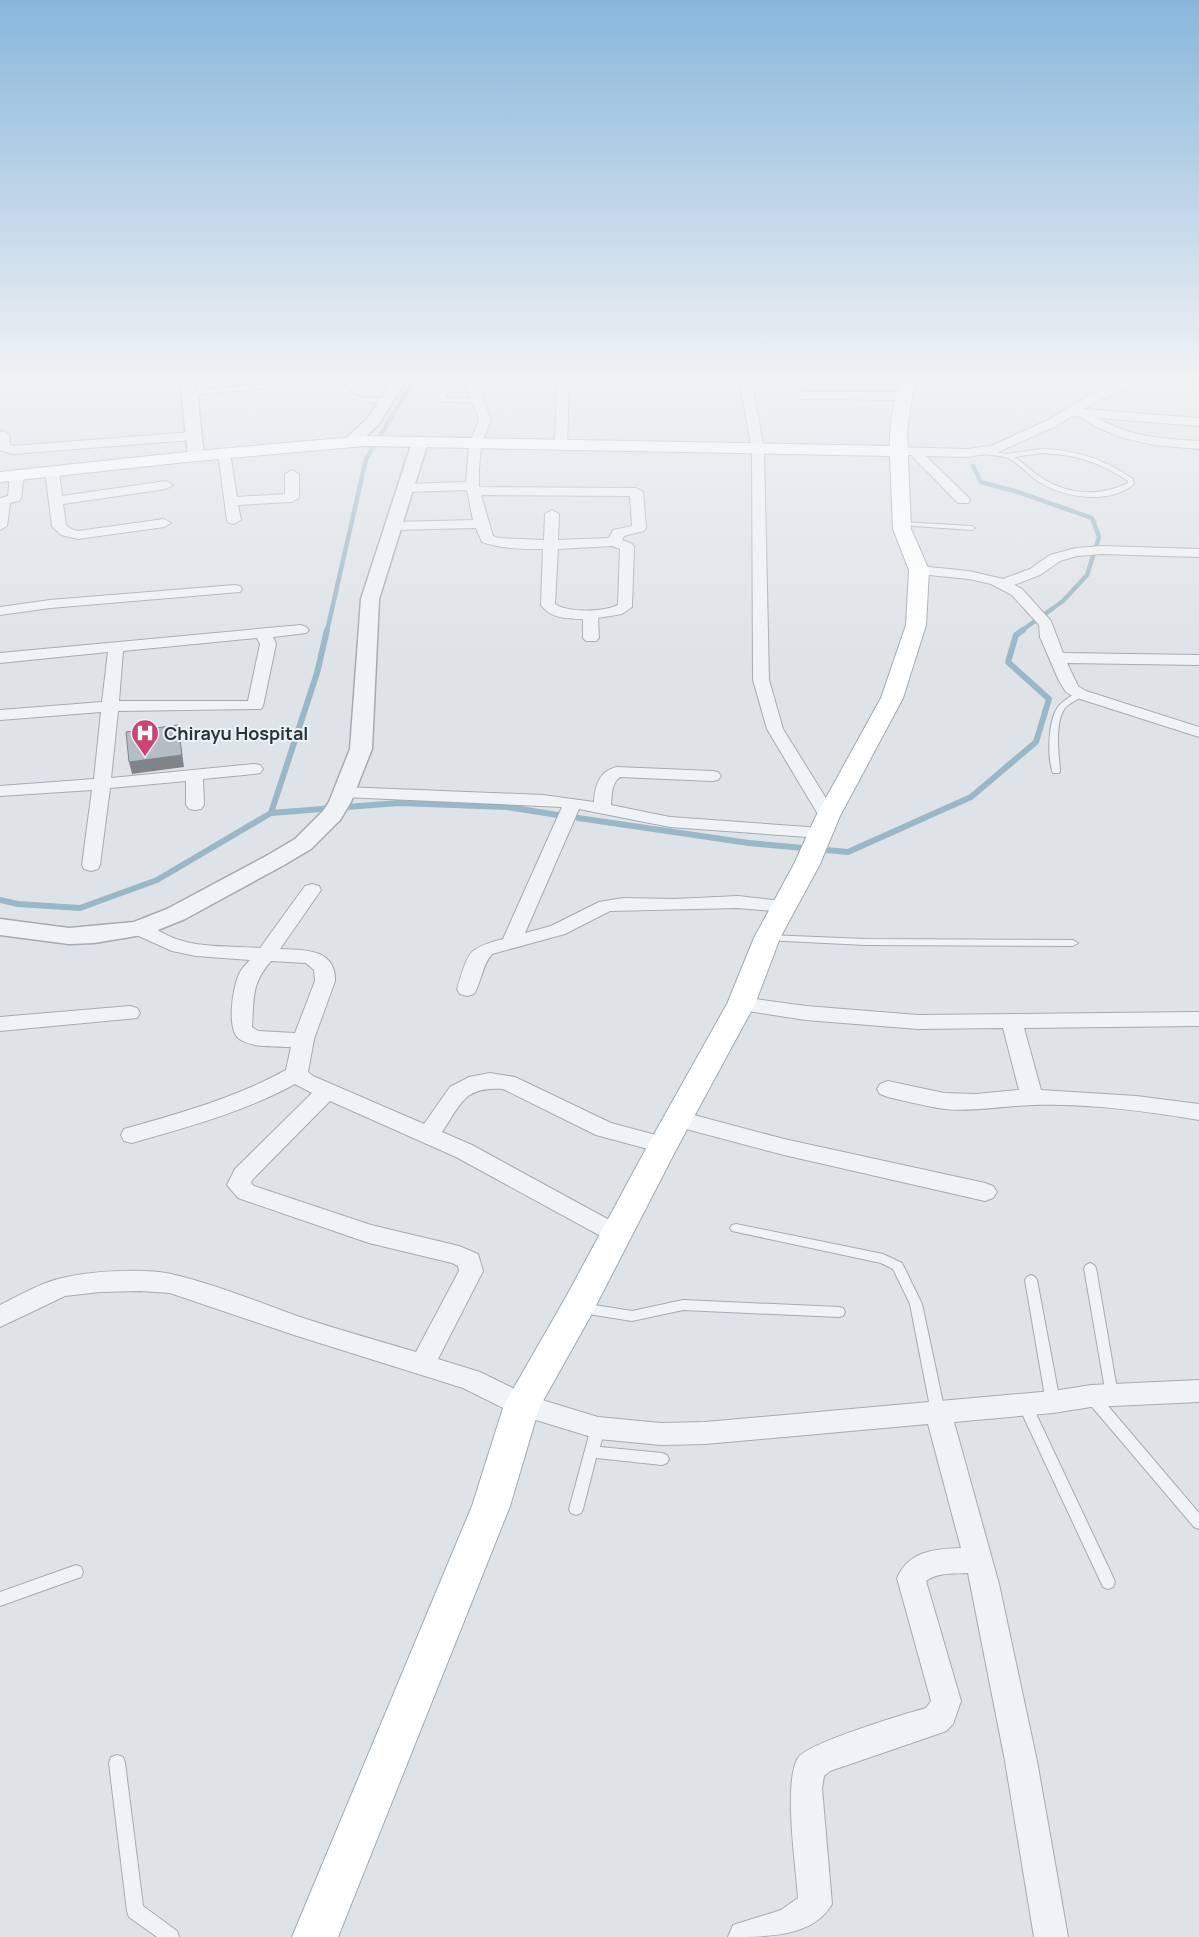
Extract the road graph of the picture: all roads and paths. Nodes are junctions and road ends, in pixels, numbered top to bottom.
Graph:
1 (58, 470) edge
2 (227, 470) edge
3 (411, 470) edge
4 (474, 470) edge
5 (758, 470) edge
6 (905, 470) edge
7 (929, 470) edge
8 (1030, 470) edge
9 (1116, 470) edge
10 (52, 471) junction
11 (292, 474) dead end
12 (9, 476) edge
13 (166, 486) dead end
14 (406, 488) junction
15 (473, 489) junction
16 (963, 500) dead end
17 (231, 501) junction
18 (55, 502) junction
19 (552, 514) dead end
20 (234, 520) dead end
21 (164, 523) dead end
22 (481, 524) junction
23 (902, 524) junction
24 (0, 526) edge
25 (393, 526) junction
26 (972, 528) dead end
27 (614, 542) junction
28 (552, 544) junction
29 (1199, 553) edge
30 (919, 570) junction
31 (1003, 584) junction
32 (235, 589) dead end
33 (0, 611) edge
34 (590, 614) junction
35 (301, 630) dead end
36 (260, 633) junction
37 (591, 638) dead end
38 (116, 647) junction
39 (0, 658) edge
40 (1058, 658) junction
41 (1199, 660) edge
42 (1080, 694) junction
43 (111, 706) junction
44 (0, 715) edge
45 (1198, 727) edge
46 (254, 769) dead end
47 (1056, 771) dead end
48 (194, 775) junction
49 (712, 776) dead end
50 (102, 784) junction
51 (0, 792) edge
52 (339, 803) junction
53 (573, 803) junction
54 (195, 806) dead end
55 (602, 809) junction
56 (819, 839) junction
57 (91, 864) dead end
58 (312, 890) dead end
59 (785, 906) junction
60 (1, 929) edge
61 (139, 929) junction
62 (767, 938) junction
63 (512, 941) junction
64 (1073, 944) dead end
65 (265, 956) junction
66 (467, 989) dead end
67 (741, 1004) junction
68 (130, 1013) dead end
69 (1199, 1019) edge
70 (1012, 1021) junction
71 (0, 1024) edge
72 (304, 1040) junction
73 (297, 1074) junction
74 (888, 1089) dead end
75 (327, 1091) junction
76 (1032, 1098) junction
77 (1199, 1112) edge
78 (671, 1132) junction
79 (132, 1135) dead end
80 (428, 1135) junction
81 (985, 1192) dead end
82 (736, 1228) dead end
83 (616, 1234) junction
84 (1090, 1268) dead end
85 (1031, 1280) dead end
86 (578, 1307) junction
87 (839, 1312) dead end
88 (0, 1317) edge
89 (422, 1366) junction
90 (1199, 1391) edge
91 (1101, 1396) junction
92 (1054, 1402) junction
93 (1025, 1404) junction
94 (522, 1405) junction
95 (938, 1412) junction
96 (594, 1440) junction
97 (662, 1458) dead end
98 (576, 1509) dead end
99 (1199, 1523) edge
100 (979, 1560) junction
101 (76, 1572) dead end
102 (1108, 1582) dead end
103 (0, 1599) edge
104 (118, 1763) dead end
105 (171, 1937) edge
106 (315, 1937) edge
107 (745, 1937) edge
108 (1051, 1937) edge

1 - 10 main road
2 - 17 street
3 - 14 street
4 - 15 street
5 - 56 street
6 - 23 main road
7 - 16 street
8 - 9 lane
10 - 12 main road
10 - 18 street
11 - 17 street
12 - 24 street
13 - 18 street
14 - 15 street
14 - 25 street
15 - 22 street
15 - 27 street
17 - 20 street
18 - 21 street
19 - 28 street
22 - 25 street
22 - 28 street
23 - 26 lane
23 - 30 main road
25 - 52 street
27 - 28 street
27 - 34 street
28 - 34 street
29 - 31 street
30 - 31 street
30 - 56 main road
31 - 40 street
32 - 33 street
34 - 37 street
35 - 36 street
36 - 38 street
36 - 43 street
38 - 39 street
38 - 43 street
40 - 41 street
40 - 42 street
42 - 45 street
42 - 47 lane
43 - 44 street
43 - 50 street
46 - 48 street
48 - 50 street
48 - 54 street
49 - 55 street
50 - 51 street
50 - 57 street
52 - 53 street
52 - 61 street
53 - 55 street
53 - 63 street
55 - 56 street
56 - 59 main road
58 - 65 street
59 - 62 main road
59 - 63 street
60 - 61 street
61 - 65 street
62 - 64 lane
62 - 67 main road
63 - 66 street
65 - 72 street
65 - 72 street
67 - 70 street
67 - 78 main road
68 - 71 street
69 - 70 street
70 - 76 street
72 - 73 street
73 - 75 street
73 - 79 street
74 - 76 street
75 - 80 street
75 - 89 street
76 - 77 street
78 - 80 street
78 - 81 street
78 - 83 main road
80 - 83 street
82 - 95 lane
83 - 86 main road
84 - 91 lane
85 - 92 lane
86 - 87 lane
86 - 94 main road
88 - 89 street
89 - 94 street
90 - 91 street
91 - 92 street
91 - 99 lane
92 - 93 street
93 - 95 street
93 - 102 lane
94 - 96 street
94 - 106 main road
95 - 96 street
95 - 100 street
96 - 97 lane
96 - 98 lane
100 - 107 street
100 - 108 street
101 - 103 lane
104 - 105 lane

